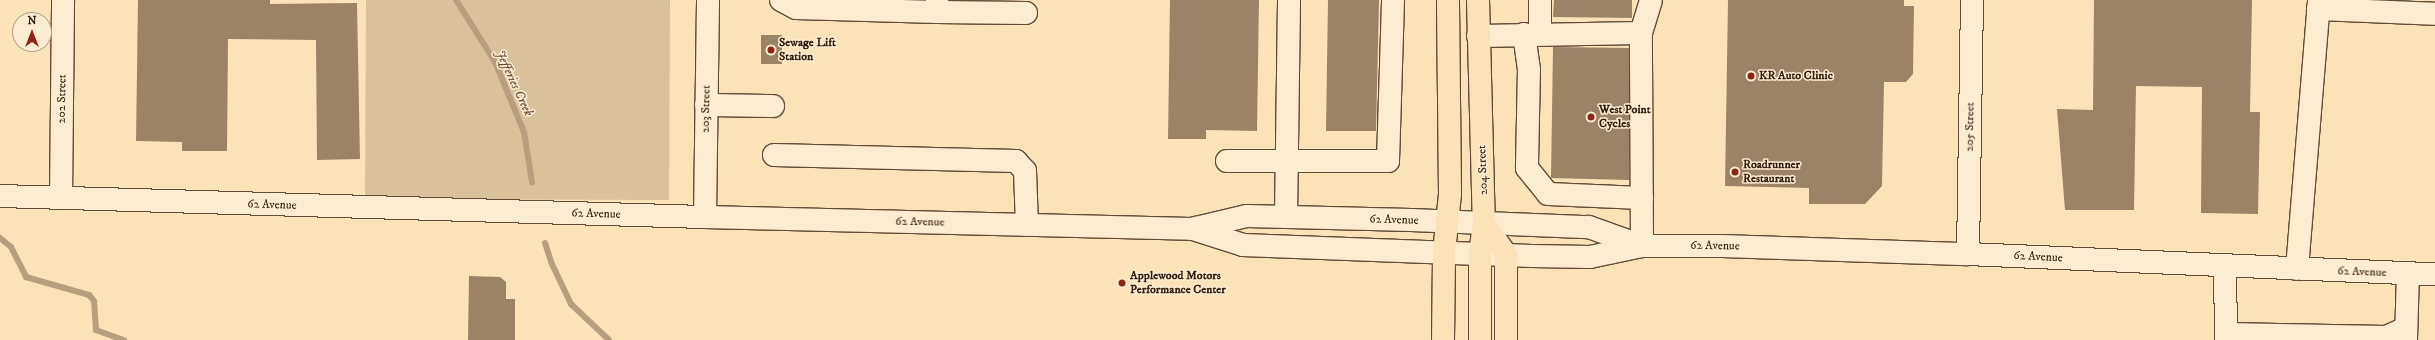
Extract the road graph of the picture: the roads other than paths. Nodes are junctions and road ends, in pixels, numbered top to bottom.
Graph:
1 (63, 0) edge
2 (708, 0) edge
3 (781, 0) edge
4 (1289, 0) edge
5 (1394, 0) edge
6 (1448, 0) edge
7 (1478, 0) edge
8 (1540, 0) edge
9 (1651, 0) edge
10 (1972, 0) edge
11 (2318, 5) edge
12 (937, 6) edge
13 (1026, 12) dead end
14 (2435, 14) edge
15 (1641, 33) junction
16 (1532, 34) junction
17 (1478, 36) junction
18 (706, 105) junction
19 (773, 106) dead end
20 (774, 155) dead end
21 (1226, 161) dead end
22 (1287, 163) junction
23 (0, 196) edge
24 (61, 197) junction
25 (1642, 198) junction
26 (1286, 217) junction
27 (705, 218) junction
28 (1447, 222) junction
29 (1484, 223) junction
30 (1027, 225) junction
31 (1192, 229) junction
32 (1642, 246) junction
33 (1444, 253) junction
34 (1480, 254) junction
35 (1968, 254) junction
36 (1506, 255) junction
37 (2226, 266) junction
38 (2297, 269) junction
39 (2408, 274) junction
40 (2435, 274) edge
41 (2406, 334) edge
42 (2226, 337) edge
43 (1442, 340) edge
44 (1480, 340) edge
45 (1506, 340) edge

1 - 24 street, 202 Street
2 - 18 street, 203 Street
3 - 12 street
4 - 22 street
5 - 22 street
6 - 28 main road
7 - 17 main road, 204 Street
8 - 16 street
9 - 15 street
10 - 35 street, 205 Street
11 - 14 street
11 - 38 street
12 - 13 street
15 - 16 street
15 - 25 street
16 - 17 street
16 - 25 street
17 - 29 main road, 204 Street
18 - 19 street
18 - 27 street, 203 Street
20 - 30 street
21 - 22 street
22 - 26 street
23 - 24 street, 62 Avenue
24 - 27 street, 62 Avenue
25 - 32 street
26 - 28 street, 62 Avenue
26 - 31 street, 62 Avenue
27 - 30 street, 62 Avenue
28 - 29 street, 62 Avenue
28 - 33 main road
29 - 32 street, 62 Avenue
29 - 34 main road, 204 Street
29 - 36 main road
30 - 31 street, 62 Avenue
31 - 33 street, 62 Avenue
32 - 35 street, 62 Avenue
32 - 36 street, 62 Avenue
33 - 34 street, 62 Avenue
33 - 43 main road
34 - 36 street, 62 Avenue
34 - 44 main road, 204 Street
35 - 37 street, 62 Avenue
36 - 45 main road
37 - 38 street, 62 Avenue
37 - 42 street
38 - 39 street, 62 Avenue
39 - 40 street, 62 Avenue
39 - 41 street
41 - 42 street

